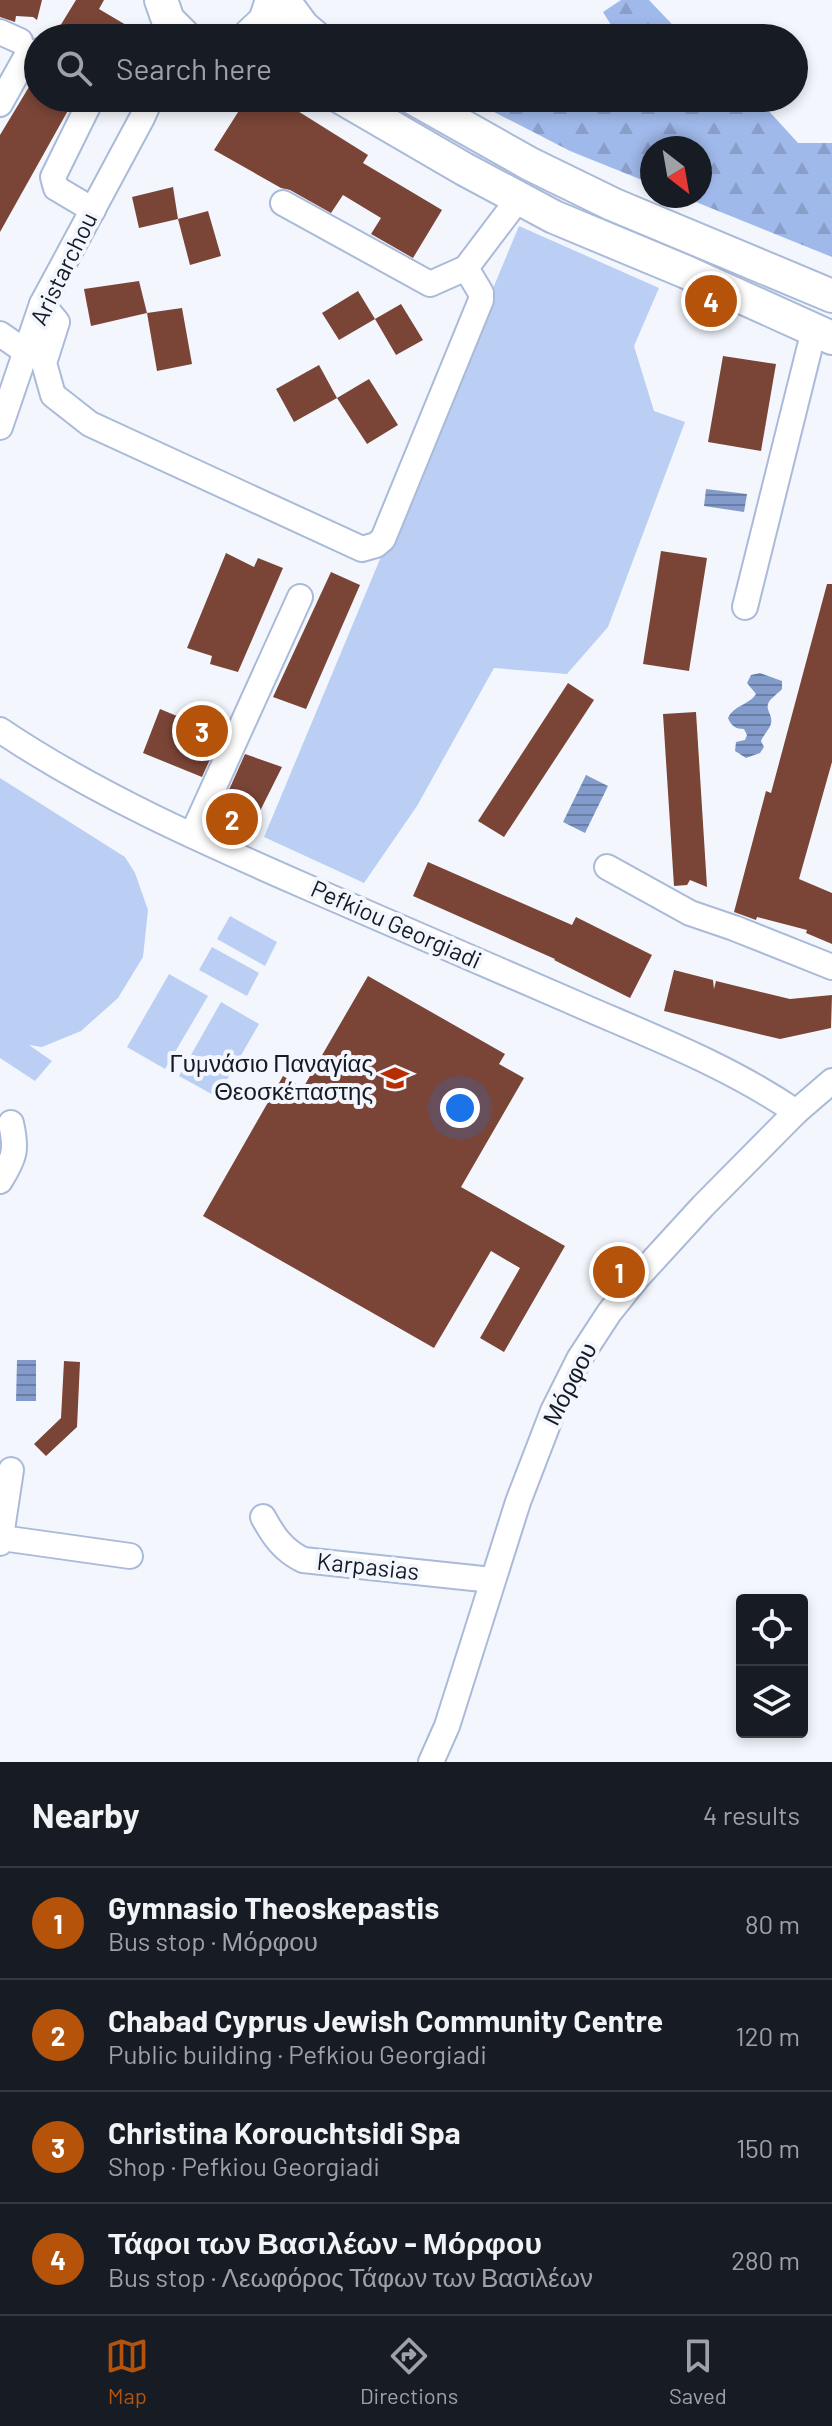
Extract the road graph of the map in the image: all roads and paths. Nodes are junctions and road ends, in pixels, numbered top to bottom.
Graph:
1 (272, 0) edge
2 (283, 0) edge
3 (262, 24) edge
4 (301, 24) edge
5 (24, 61) edge
6 (0, 104) edge
7 (85, 112) edge
8 (144, 112) edge
9 (366, 112) edge
10 (438, 112) edge
11 (519, 198) junction
12 (283, 203) dead end
13 (93, 210) junction
14 (466, 268) junction
15 (832, 296) edge
16 (42, 304) junction
17 (0, 334) edge
18 (823, 334) edge
19 (26, 352) junction
20 (0, 427) edge
21 (300, 597) dead end
22 (745, 607) dead end
23 (0, 730) edge
24 (192, 835) junction
25 (607, 867) dead end
26 (832, 967) edge
27 (832, 1081) edge
28 (796, 1112) junction
29 (11, 1123) dead end
30 (0, 1181) edge
31 (11, 1470) dead end
32 (263, 1517) dead end
33 (1, 1541) edge
34 (130, 1556) dead end
35 (492, 1580) junction
36 (431, 1762) edge

1 - 3 main road
2 - 4 main road
5 - 6 street
7 - 13 street
8 - 13 street, Aristarchou
9 - 11 main road
10 - 15 main road
11 - 14 street
11 - 18 main road
12 - 14 street
13 - 16 street, Aristarchou
14 - 16 street
16 - 19 street, Aristarchou
17 - 19 street
18 - 22 street
19 - 20 street, Aristarchou
21 - 24 street
23 - 24 street, Pefkiou Georgiadi
24 - 28 street, Pefkiou Georgiadi
25 - 26 street
27 - 28 street, Μόρφου
28 - 35 street, Μόρφου
29 - 30 street
31 - 33 street
32 - 35 street, Karpasias
33 - 34 street
35 - 36 street, Μόρφου

